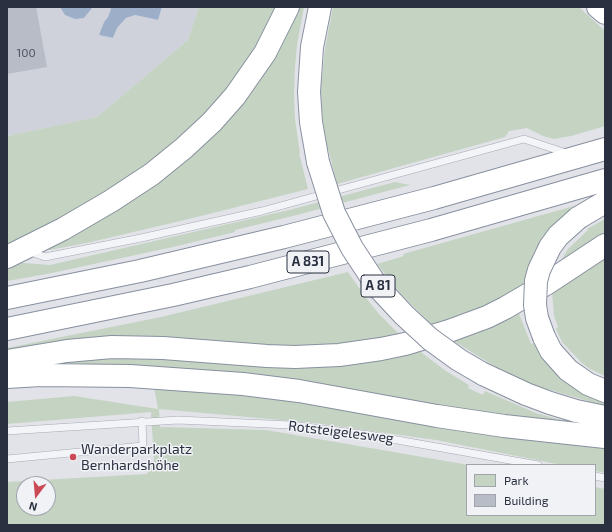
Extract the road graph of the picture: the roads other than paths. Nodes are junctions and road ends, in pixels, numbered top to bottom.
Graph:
1 (288, 7) edge
2 (320, 7) edge
3 (598, 7) edge
4 (605, 14) edge
5 (605, 149) edge
6 (578, 157) junction
7 (605, 180) edge
8 (605, 202) edge
9 (605, 245) edge
10 (15, 253) edge
11 (7, 298) edge
12 (7, 329) edge
13 (7, 361) edge
14 (7, 377) edge
15 (605, 391) edge
16 (605, 417) edge
17 (142, 421) junction
18 (7, 431) edge
19 (605, 437) edge
20 (7, 459) edge
21 (532, 464) edge

1 - 10 highway
2 - 16 highway, A 81, bridge
3 - 4 highway
5 - 6 highway, A 831
6 - 10 lane
6 - 11 highway, A 831
7 - 12 highway, A 831
8 - 15 highway, bridge
9 - 13 highway
14 - 19 highway
17 - 18 lane, Rotsteigelesweg
17 - 20 lane
17 - 21 lane, Rotsteigelesweg

